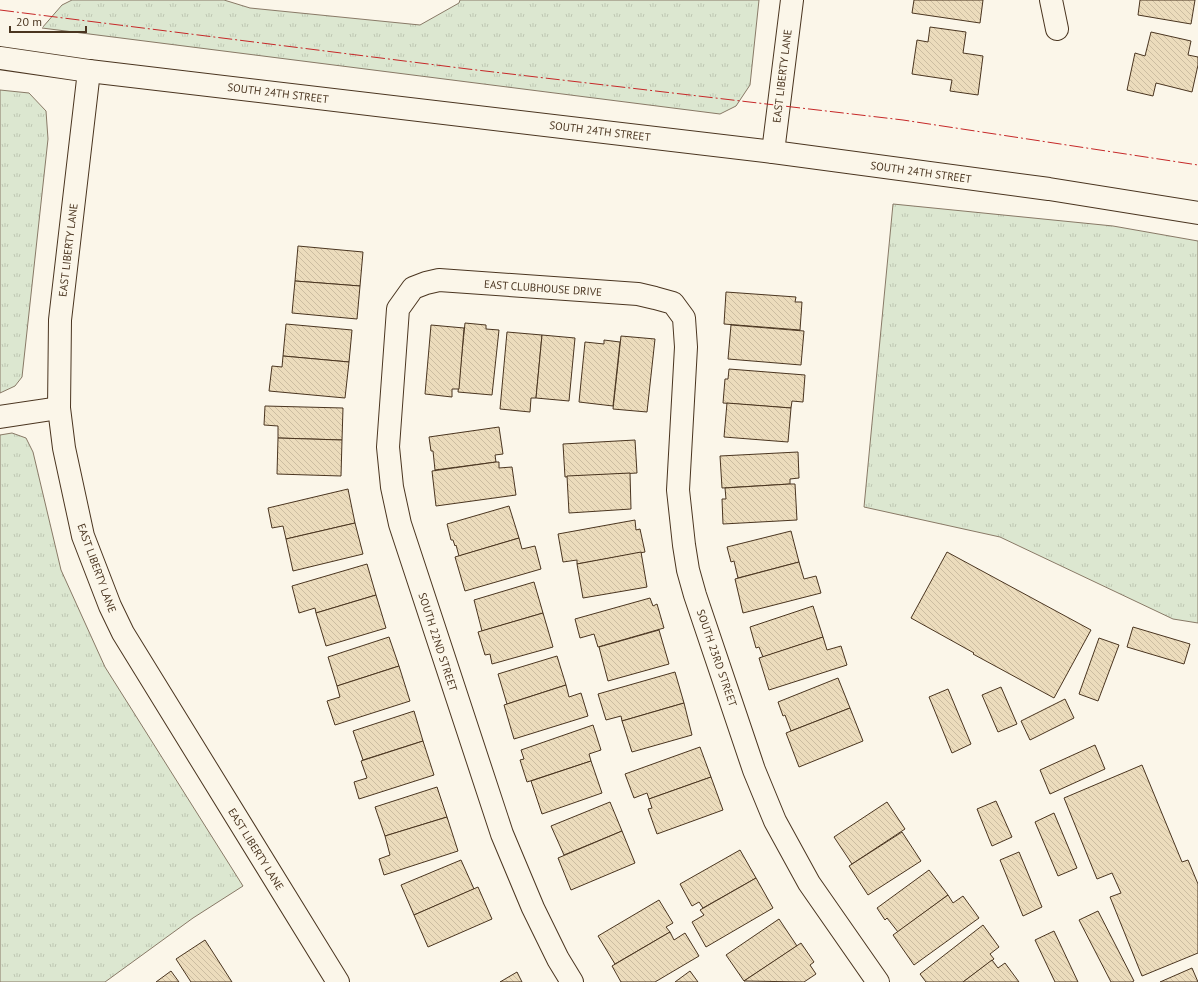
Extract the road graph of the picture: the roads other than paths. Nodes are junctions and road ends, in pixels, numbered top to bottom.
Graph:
1 (792, 0) edge
2 (1051, 0) edge
3 (1057, 29) dead end
4 (0, 58) edge
5 (89, 71) junction
6 (773, 152) junction
7 (1198, 213) edge
8 (413, 288) joint
9 (673, 303) joint
10 (59, 408) junction
11 (0, 417) edge
12 (338, 982) edge
13 (572, 982) edge
14 (878, 982) edge

1 - 6 street, EAST LIBERTY LANE
2 - 3 street
4 - 5 street, SOUTH 24TH STREET
5 - 6 street, SOUTH 24TH STREET
5 - 10 street, EAST LIBERTY LANE
6 - 7 street, SOUTH 24TH STREET
8 - 9 street, EAST CLUBHOUSE DRIVE
8 - 13 street, SOUTH 22ND STREET
9 - 14 street, SOUTH 23RD STREET
10 - 11 street
10 - 12 street, EAST LIBERTY LANE

